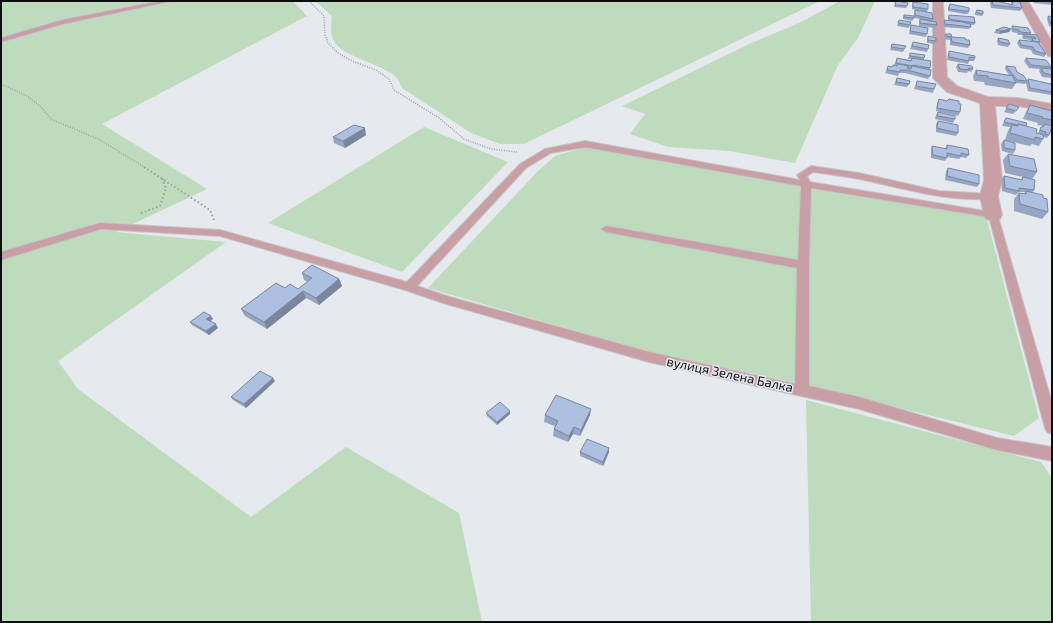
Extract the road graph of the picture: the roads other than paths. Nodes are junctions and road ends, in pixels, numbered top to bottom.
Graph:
1 (169, 1) edge
2 (938, 1) edge
3 (1023, 1) edge
4 (155, 2) edge
5 (1, 40) edge
6 (1052, 53) edge
7 (987, 101) junction
8 (1052, 108) edge
9 (806, 183) junction
10 (989, 196) junction
11 (993, 215) junction
12 (606, 229) dead end
13 (1, 256) edge
14 (803, 265) junction
15 (409, 286) junction
16 (802, 390) junction
17 (1052, 428) edge
18 (1052, 454) edge

1 - 4 lane
2 - 7 street
3 - 6 street
4 - 5 lane
7 - 8 street
7 - 10 street
9 - 10 lane
9 - 11 lane
9 - 14 lane
9 - 15 lane
10 - 11 street
11 - 17 lane
12 - 14 lane
13 - 15 lane, вулиця Зелена Балка
14 - 16 lane
15 - 16 lane, вулиця Зелена Балка
16 - 18 lane, вулиця Зелена Балка

